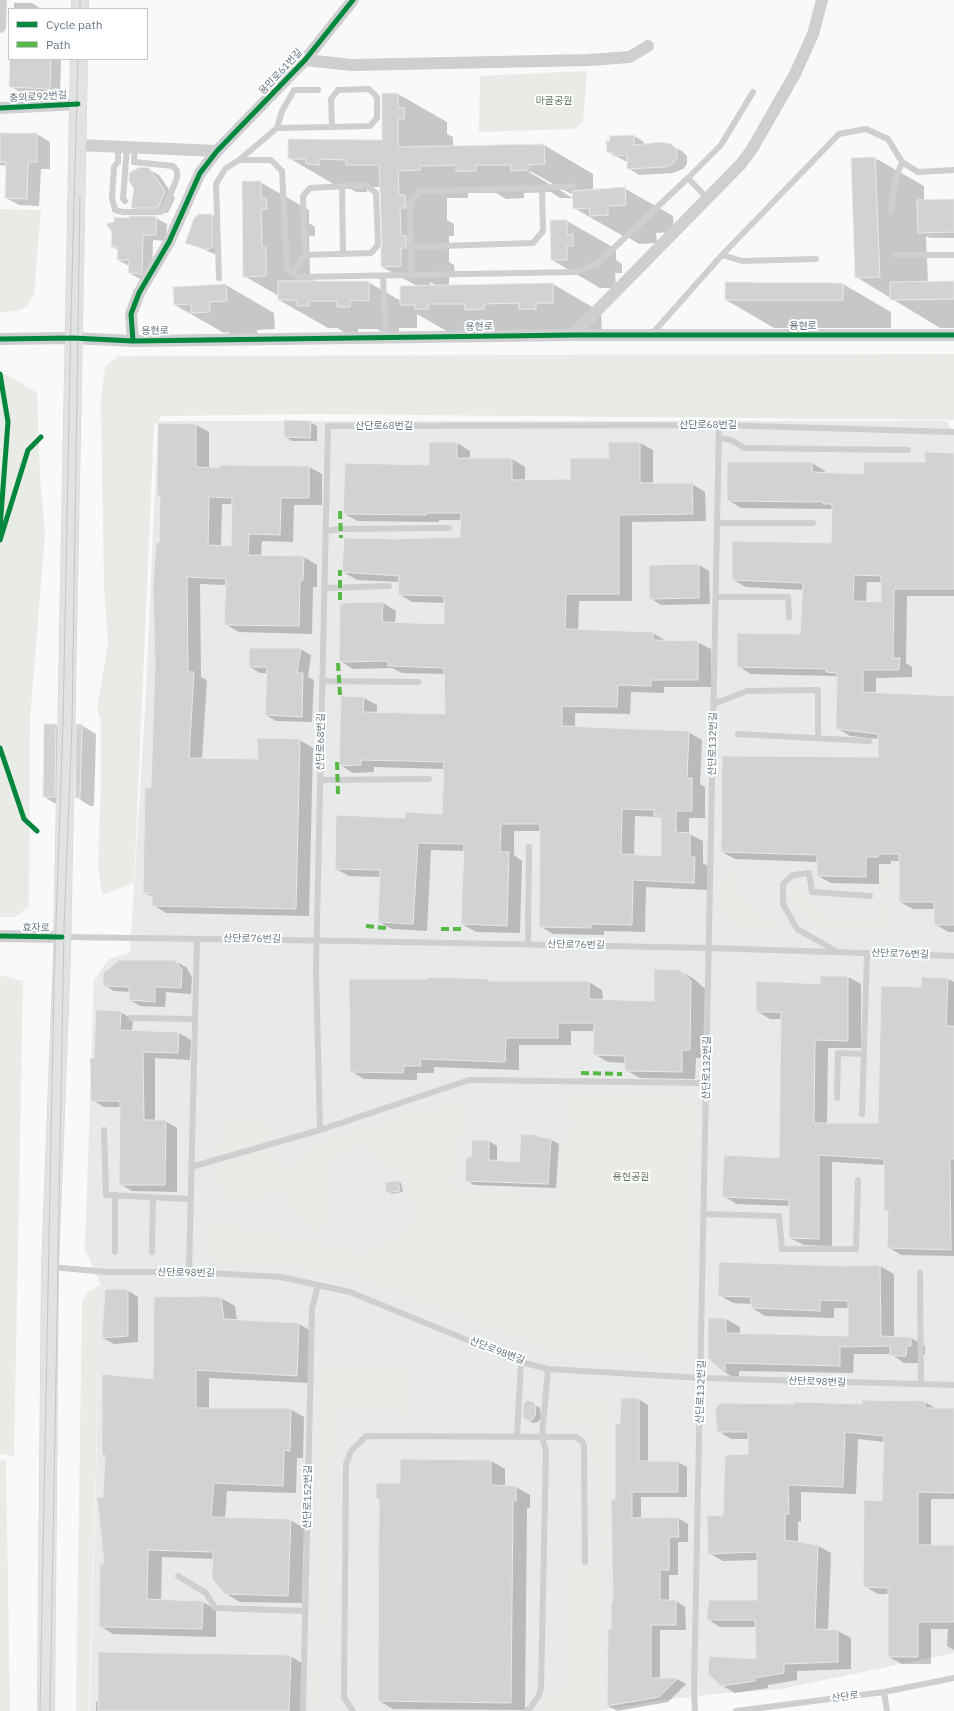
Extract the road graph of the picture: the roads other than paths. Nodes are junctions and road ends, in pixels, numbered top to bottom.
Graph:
1 (1, 0) edge
2 (353, 0) edge
3 (822, 0) edge
4 (0, 27) edge
5 (648, 46) dead end
6 (78, 60) edge
7 (305, 60) junction
8 (318, 90) dead end
9 (753, 92) dead end
10 (78, 104) junction
11 (0, 108) edge
12 (332, 127) junction
13 (277, 128) junction
14 (77, 145) junction
15 (127, 147) junction
16 (217, 151) junction
17 (239, 160) junction
18 (118, 162) junction
19 (126, 162) junction
20 (134, 162) junction
21 (902, 162) junction
22 (954, 170) edge
23 (688, 178) junction
24 (342, 186) junction
25 (573, 186) dead end
26 (542, 188) junction
27 (707, 198) junction
28 (125, 201) dead end
29 (891, 209) dead end
30 (410, 247) junction
31 (343, 254) junction
32 (305, 255) junction
33 (722, 255) junction
34 (896, 255) dead end
35 (954, 255) edge
36 (816, 259) dead end
37 (291, 273) junction
38 (411, 275) junction
39 (383, 276) junction
40 (219, 278) dead end
41 (573, 334) junction
42 (651, 335) junction
43 (954, 335) edge
44 (386, 337) junction
45 (73, 338) junction
46 (2, 339) edge
47 (132, 340) junction
48 (719, 425) junction
49 (954, 432) edge
50 (719, 438) junction
51 (908, 450) dead end
52 (717, 523) junction
53 (813, 523) dead end
54 (449, 528) dead end
55 (326, 530) junction
56 (389, 586) dead end
57 (324, 588) junction
58 (716, 597) junction
59 (789, 617) dead end
60 (323, 681) junction
61 (418, 682) dead end
62 (714, 704) junction
63 (738, 734) dead end
64 (818, 738) junction
65 (869, 741) dead end
66 (429, 779) dead end
67 (320, 780) junction
68 (529, 847) dead end
69 (870, 896) dead end
70 (5, 936) edge
71 (62, 937) junction
72 (197, 939) junction
73 (317, 940) junction
74 (528, 944) junction
75 (710, 948) junction
76 (837, 952) junction
77 (867, 953) junction
78 (954, 956) edge
79 (131, 1018) dead end
80 (195, 1019) junction
81 (864, 1054) junction
82 (707, 1083) junction
83 (837, 1098) dead end
84 (862, 1114) dead end
85 (104, 1130) dead end
86 (320, 1130) junction
87 (192, 1168) junction
88 (858, 1180) dead end
89 (115, 1195) junction
90 (153, 1197) junction
91 (191, 1199) junction
92 (705, 1214) junction
93 (114, 1252) dead end
94 (152, 1252) dead end
95 (50, 1267) junction
96 (189, 1272) junction
97 (920, 1273) dead end
98 (318, 1285) junction
99 (521, 1362) junction
100 (548, 1369) junction
101 (702, 1378) junction
102 (921, 1384) junction
103 (954, 1385) edge
104 (517, 1436) junction
105 (542, 1437) junction
106 (585, 1562) dead end
107 (178, 1576) dead end
108 (305, 1611) junction
109 (954, 1678) edge
110 (884, 1692) junction
111 (46, 1711) edge
112 (302, 1711) edge
113 (353, 1711) edge
114 (526, 1711) edge
115 (695, 1711) edge
116 (736, 1711) edge
117 (887, 1711) edge

1 - 4 street
2 - 7 street, 용민로61번길
3 - 27 street
5 - 7 street
6 - 10 main road
7 - 16 street, 용민로61번길
8 - 13 lane
9 - 23 lane
10 - 11 street, 충의로92번길
10 - 14 main road
12 - 12 lane
12 - 13 lane
13 - 17 lane
14 - 15 street
14 - 45 main road
15 - 16 street
15 - 18 lane
15 - 19 lane
15 - 20 lane
16 - 47 street, 용민로61번길
17 - 37 lane
17 - 40 lane
18 - 19 lane
18 - 20 lane
19 - 20 lane
19 - 28 lane
21 - 22 lane
21 - 29 lane
21 - 33 lane
23 - 27 lane
23 - 38 lane
24 - 31 lane
24 - 31 lane
24 - 32 lane
25 - 26 lane
26 - 30 lane
26 - 30 lane
27 - 41 street
30 - 38 lane
31 - 32 lane
32 - 37 lane
33 - 36 lane
33 - 42 lane
34 - 35 lane
37 - 39 lane
38 - 39 lane
39 - 44 lane
41 - 42 street, 용현로
41 - 44 street, 용현로
42 - 43 street, 용현로
44 - 47 street, 용현로
45 - 46 street, 용현로
45 - 47 street, 용현로
45 - 71 main road
48 - 49 lane, 산단로68번길
48 - 50 lane, 산단로132번길
48 - 55 lane, 산단로68번길
50 - 51 lane
50 - 52 lane, 산단로132번길
52 - 53 lane
52 - 58 lane, 산단로132번길
54 - 55 lane
55 - 57 lane, 산단로68번길
56 - 57 lane
57 - 60 lane, 산단로68번길
58 - 59 lane
58 - 62 lane, 산단로132번길
60 - 61 lane
60 - 67 lane, 산단로68번길
62 - 64 lane
62 - 75 lane, 산단로132번길
63 - 64 lane
64 - 65 lane
66 - 67 lane
67 - 73 lane, 산단로68번길
68 - 74 lane
69 - 76 lane
70 - 71 street, 효자로
71 - 72 lane, 산단로76번길
71 - 95 main road
72 - 73 lane, 산단로76번길
72 - 80 lane
73 - 74 lane, 산단로76번길
73 - 86 lane, 산단로68번길
74 - 75 lane, 산단로76번길
75 - 76 lane, 산단로76번길
75 - 82 lane, 산단로132번길
76 - 77 lane, 산단로76번길
77 - 78 lane, 산단로76번길
77 - 81 lane
79 - 80 lane
80 - 87 lane
81 - 83 lane
81 - 84 lane
82 - 86 lane
82 - 92 lane, 산단로132번길
85 - 89 lane
86 - 87 lane
87 - 91 lane
88 - 92 lane
89 - 90 lane
89 - 93 lane
90 - 91 lane
90 - 94 lane
91 - 96 lane
92 - 101 lane, 산단로132번길
95 - 96 lane, 산단로98번길
95 - 111 main road
96 - 98 lane, 산단로98번길
97 - 102 lane
98 - 99 lane, 산단로98번길
98 - 108 lane, 산단로152번길
99 - 100 lane, 산단로98번길
99 - 104 lane
100 - 101 lane, 산단로98번길
100 - 105 lane
101 - 102 lane, 산단로98번길
101 - 115 lane, 산단로132번길
102 - 103 lane, 산단로98번길
104 - 105 lane
104 - 113 lane
105 - 106 lane
105 - 114 lane
107 - 108 lane
108 - 112 lane, 산단로152번길
109 - 110 lane, 산단로
110 - 116 lane, 산단로
110 - 117 lane

